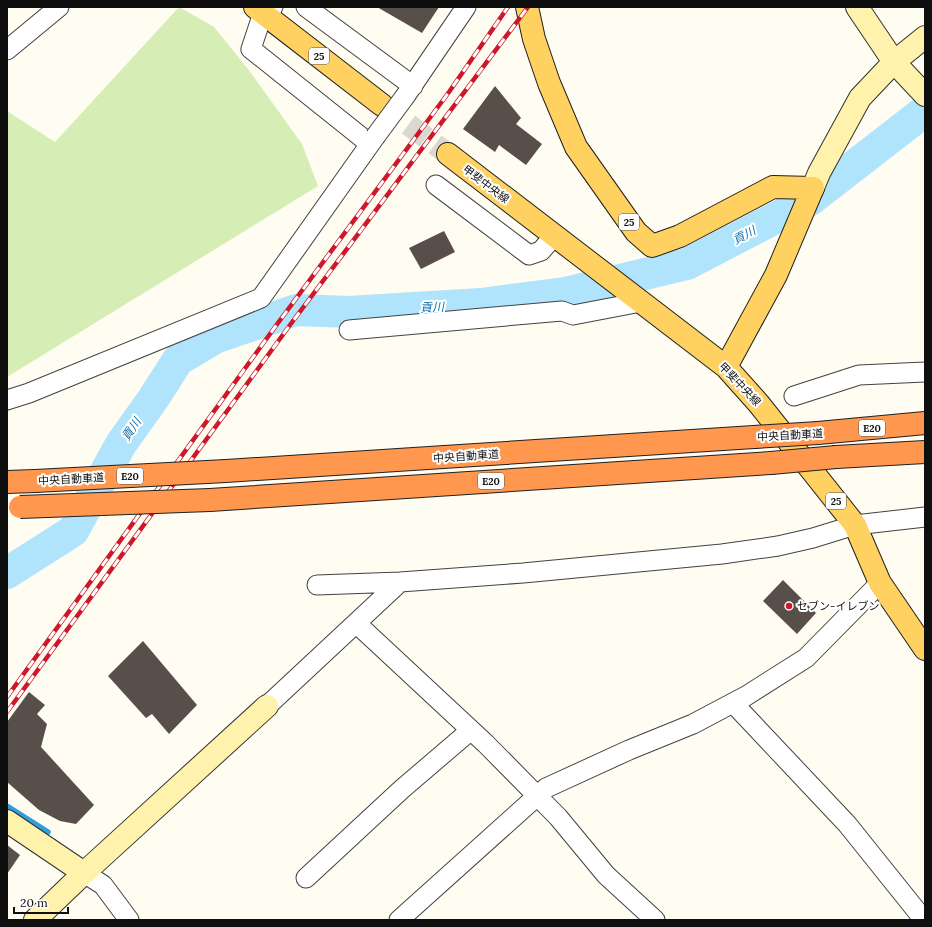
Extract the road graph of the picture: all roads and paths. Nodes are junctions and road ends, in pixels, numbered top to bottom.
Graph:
1 (59, 7) edge
2 (306, 7) edge
3 (466, 7) edge
4 (527, 7) edge
5 (857, 7) edge
6 (264, 9) edge
7 (925, 37) edge
8 (7, 50) edge
9 (894, 62) junction
10 (409, 91) junction
11 (921, 91) edge
12 (382, 105) tunnel mouth
13 (373, 140) junction
14 (448, 154) tunnel mouth
15 (436, 185) dead end
16 (812, 189) junction
17 (557, 238) junction
18 (641, 302) junction
19 (349, 330) dead end
20 (726, 367) junction
21 (925, 372) edge
22 (794, 396) dead end
23 (7, 400) edge
24 (925, 423) edge
25 (925, 452) edge
26 (7, 482) edge
27 (14, 508) edge
28 (925, 517) edge
29 (855, 525) junction
30 (400, 582) junction
31 (880, 583) junction
32 (318, 586) dead end
33 (356, 623) junction
34 (925, 649) edge
35 (733, 703) junction
36 (267, 706) joint
37 (471, 730) junction
38 (537, 796) junction
39 (7, 821) edge
40 (84, 873) junction
41 (306, 878) dead end
42 (35, 920) edge
43 (129, 920) edge
44 (399, 920) edge
45 (655, 920) edge
46 (924, 920) edge

1 - 8 street
2 - 10 street
3 - 10 street
4 - 16 main road, 25
5 - 9 street
6 - 12 main road, 25
6 - 13 street
7 - 9 street
9 - 11 street
9 - 16 street
10 - 13 street, bridge
13 - 23 street
14 - 17 main road, 甲斐中央線 / 25
15 - 17 street
16 - 20 main road
17 - 18 main road, 甲斐中央線 / 25
18 - 19 street
18 - 20 main road, 甲斐中央線 / 25
20 - 29 main road, 甲斐中央線 / 25
21 - 22 street
24 - 26 highway, 中央自動車道 / E20, bridge
25 - 27 highway, E20, bridge
28 - 29 street
29 - 30 street
29 - 31 main road, 甲斐中央線 / 25
30 - 32 street
30 - 33 street
31 - 34 main road, 甲斐中央線 / 25
31 - 35 street
33 - 36 street
33 - 37 street
35 - 38 street
35 - 46 street
36 - 40 street
37 - 38 street
37 - 41 street
38 - 44 street
38 - 45 street
39 - 40 street
40 - 42 street
40 - 43 street

